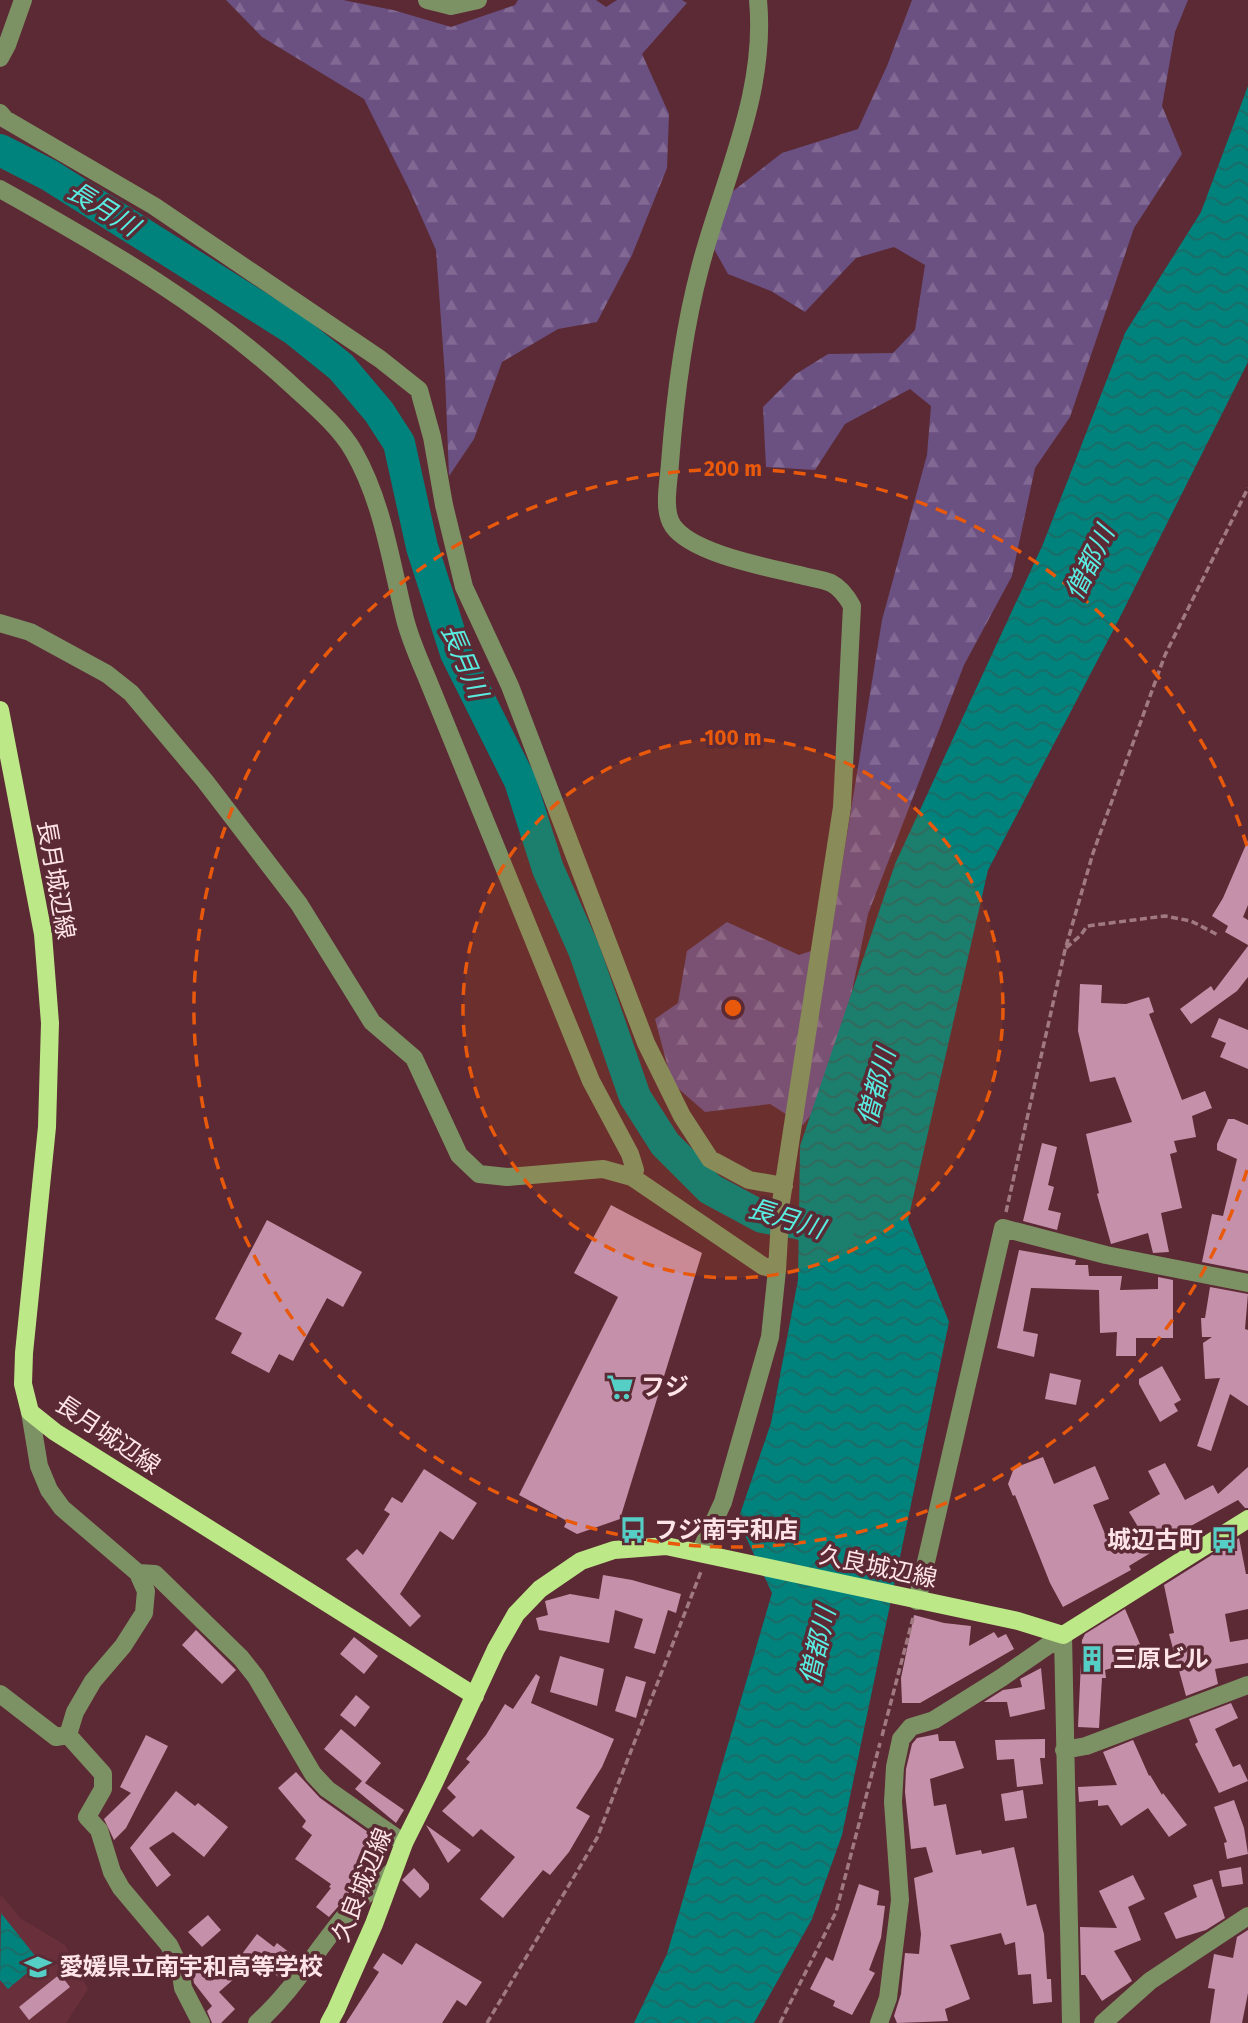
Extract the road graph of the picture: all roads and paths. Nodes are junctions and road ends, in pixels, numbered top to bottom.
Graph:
1 (23, 0) edge
2 (427, 0) edge
3 (478, 0) edge
4 (758, 0) edge
5 (0, 58) edge
6 (0, 113) edge
7 (0, 189) edge
8 (1248, 488) edge
9 (0, 623) edge
10 (0, 710) edge
11 (1218, 935) dead end
12 (1065, 950) junction
13 (632, 1177) junction
14 (783, 1194) junction
15 (1003, 1228) junction
16 (778, 1265) junction
17 (1248, 1283) edge
18 (30, 1412) junction
19 (1248, 1519) edge
20 (707, 1554) junction
21 (138, 1573) junction
22 (912, 1599) junction
23 (1063, 1635) junction
24 (1248, 1689) edge
25 (0, 1694) edge
26 (475, 1696) junction
27 (68, 1735) junction
28 (1064, 1750) junction
29 (404, 1843) junction
30 (393, 1871) junction
31 (1248, 1916) edge
32 (201, 2023) edge
33 (257, 2023) edge
34 (328, 2023) edge
35 (487, 2023) edge
36 (780, 2023) edge
37 (879, 2023) edge
38 (1071, 2023) edge
39 (1103, 2023) edge

1 - 5 street
2 - 3 street
4 - 14 street
6 - 14 street
7 - 13 street
8 - 12 path
9 - 13 street
10 - 18 main road, 長月城辺線
11 - 12 path
12 - 15 path
13 - 16 street
14 - 16 street
15 - 17 street
15 - 22 street
16 - 20 street
18 - 21 street
18 - 26 main road, 長月城辺線
19 - 23 main road
20 - 22 main road, 久良城辺線
20 - 26 main road, 久良城辺線
20 - 35 path
21 - 27 street
21 - 29 street
22 - 23 main road, 久良城辺線
22 - 36 path
23 - 28 street
23 - 37 street
24 - 28 street
25 - 27 street
26 - 29 main road, 久良城辺線
27 - 32 street
28 - 38 street
29 - 30 main road, 久良城辺線
30 - 33 street
30 - 34 main road, 久良城辺線
31 - 39 street

